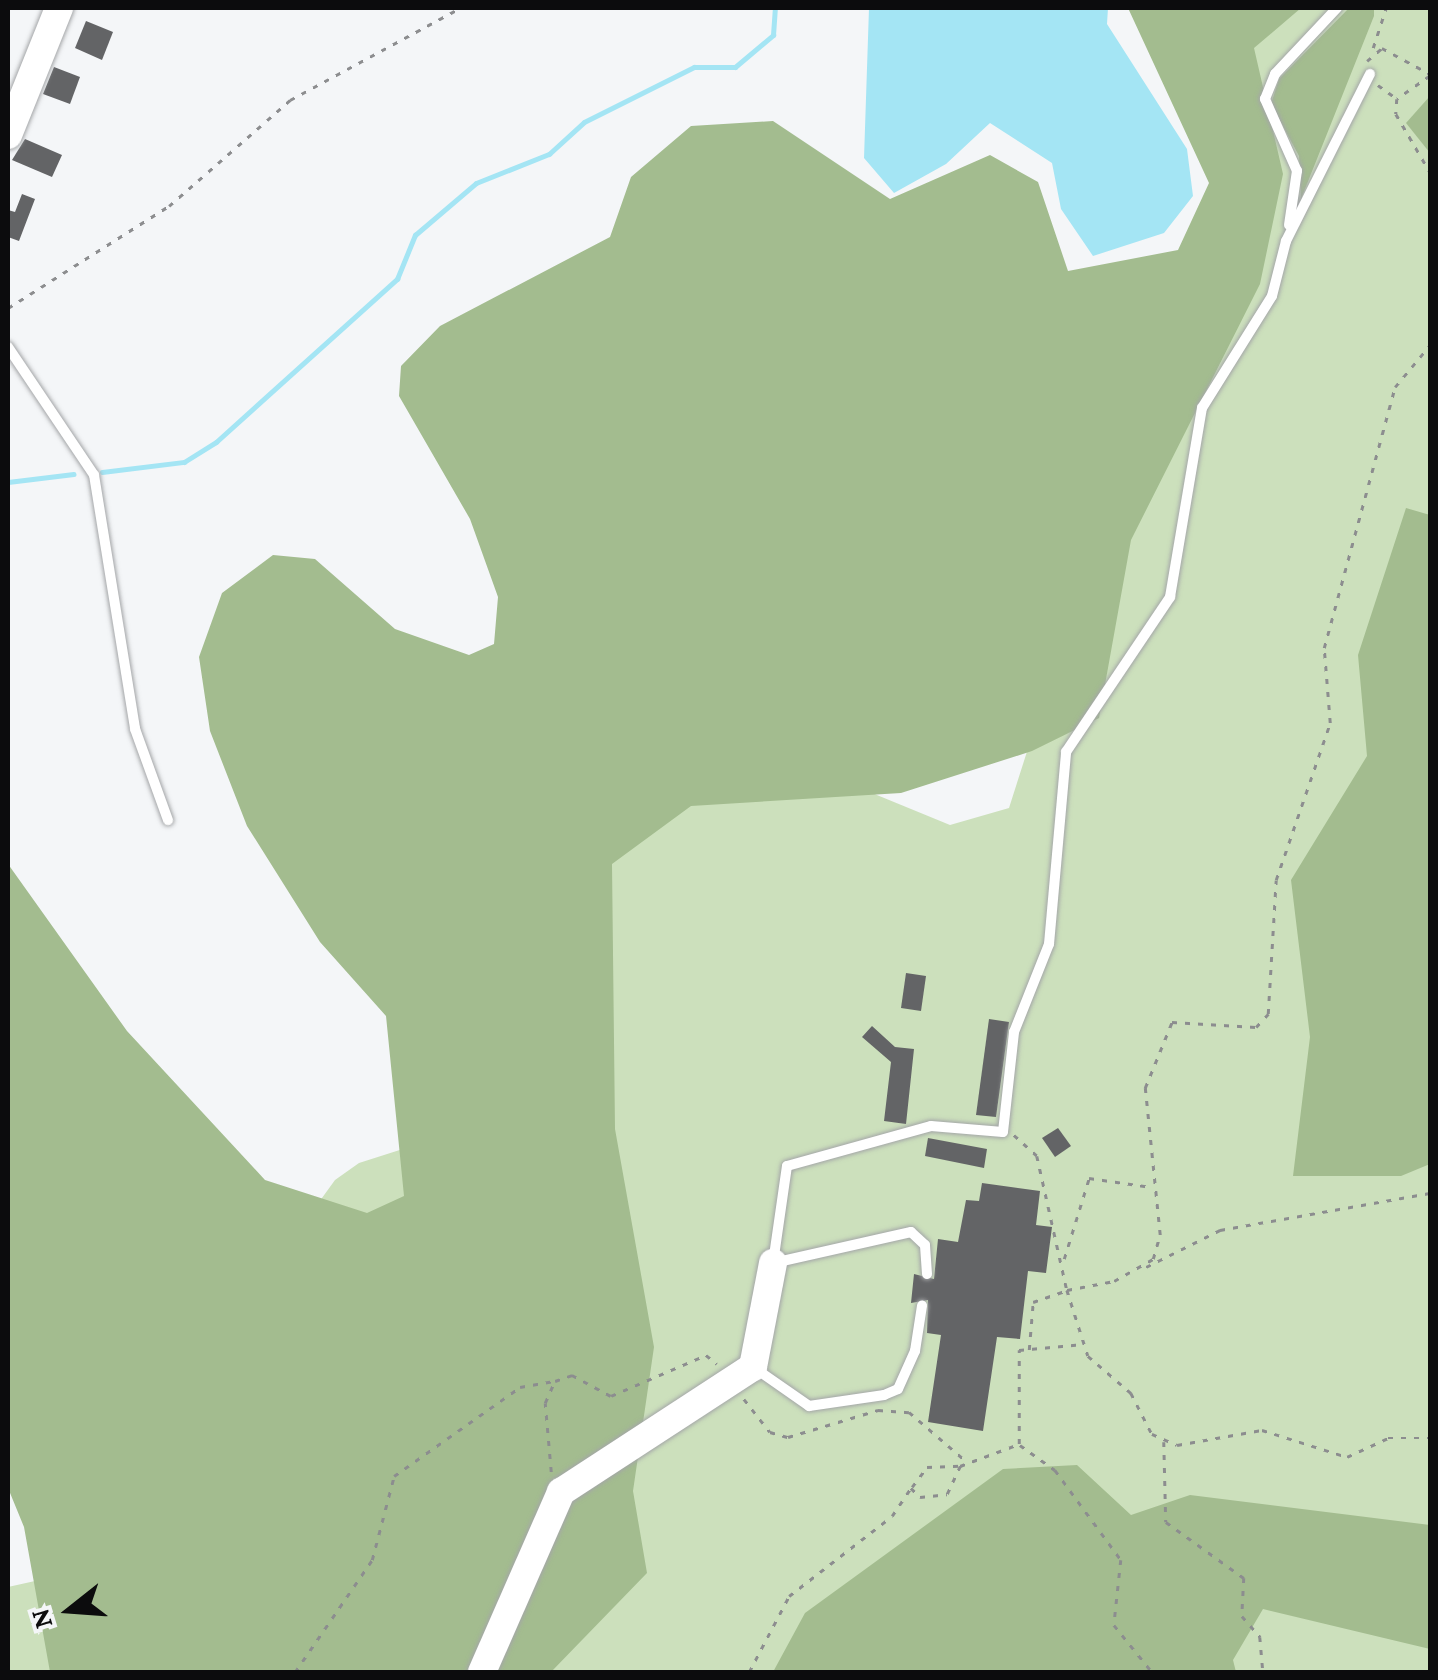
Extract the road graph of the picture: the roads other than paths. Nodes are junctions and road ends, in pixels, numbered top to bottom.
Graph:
1 (59, 8) edge
2 (1337, 8) edge
3 (1370, 74) road end
4 (8, 134) edge
5 (1286, 241) junction
6 (8, 347) edge
7 (168, 820) dead end
8 (773, 1264) junction
9 (926, 1274) dead end
10 (922, 1306) dead end
11 (739, 1370) junction
12 (482, 1672) edge

1 - 4 street
2 - 5 lane
3 - 5 lane
5 - 8 lane
6 - 7 lane
8 - 9 lane
8 - 11 street
10 - 11 lane
11 - 12 street

